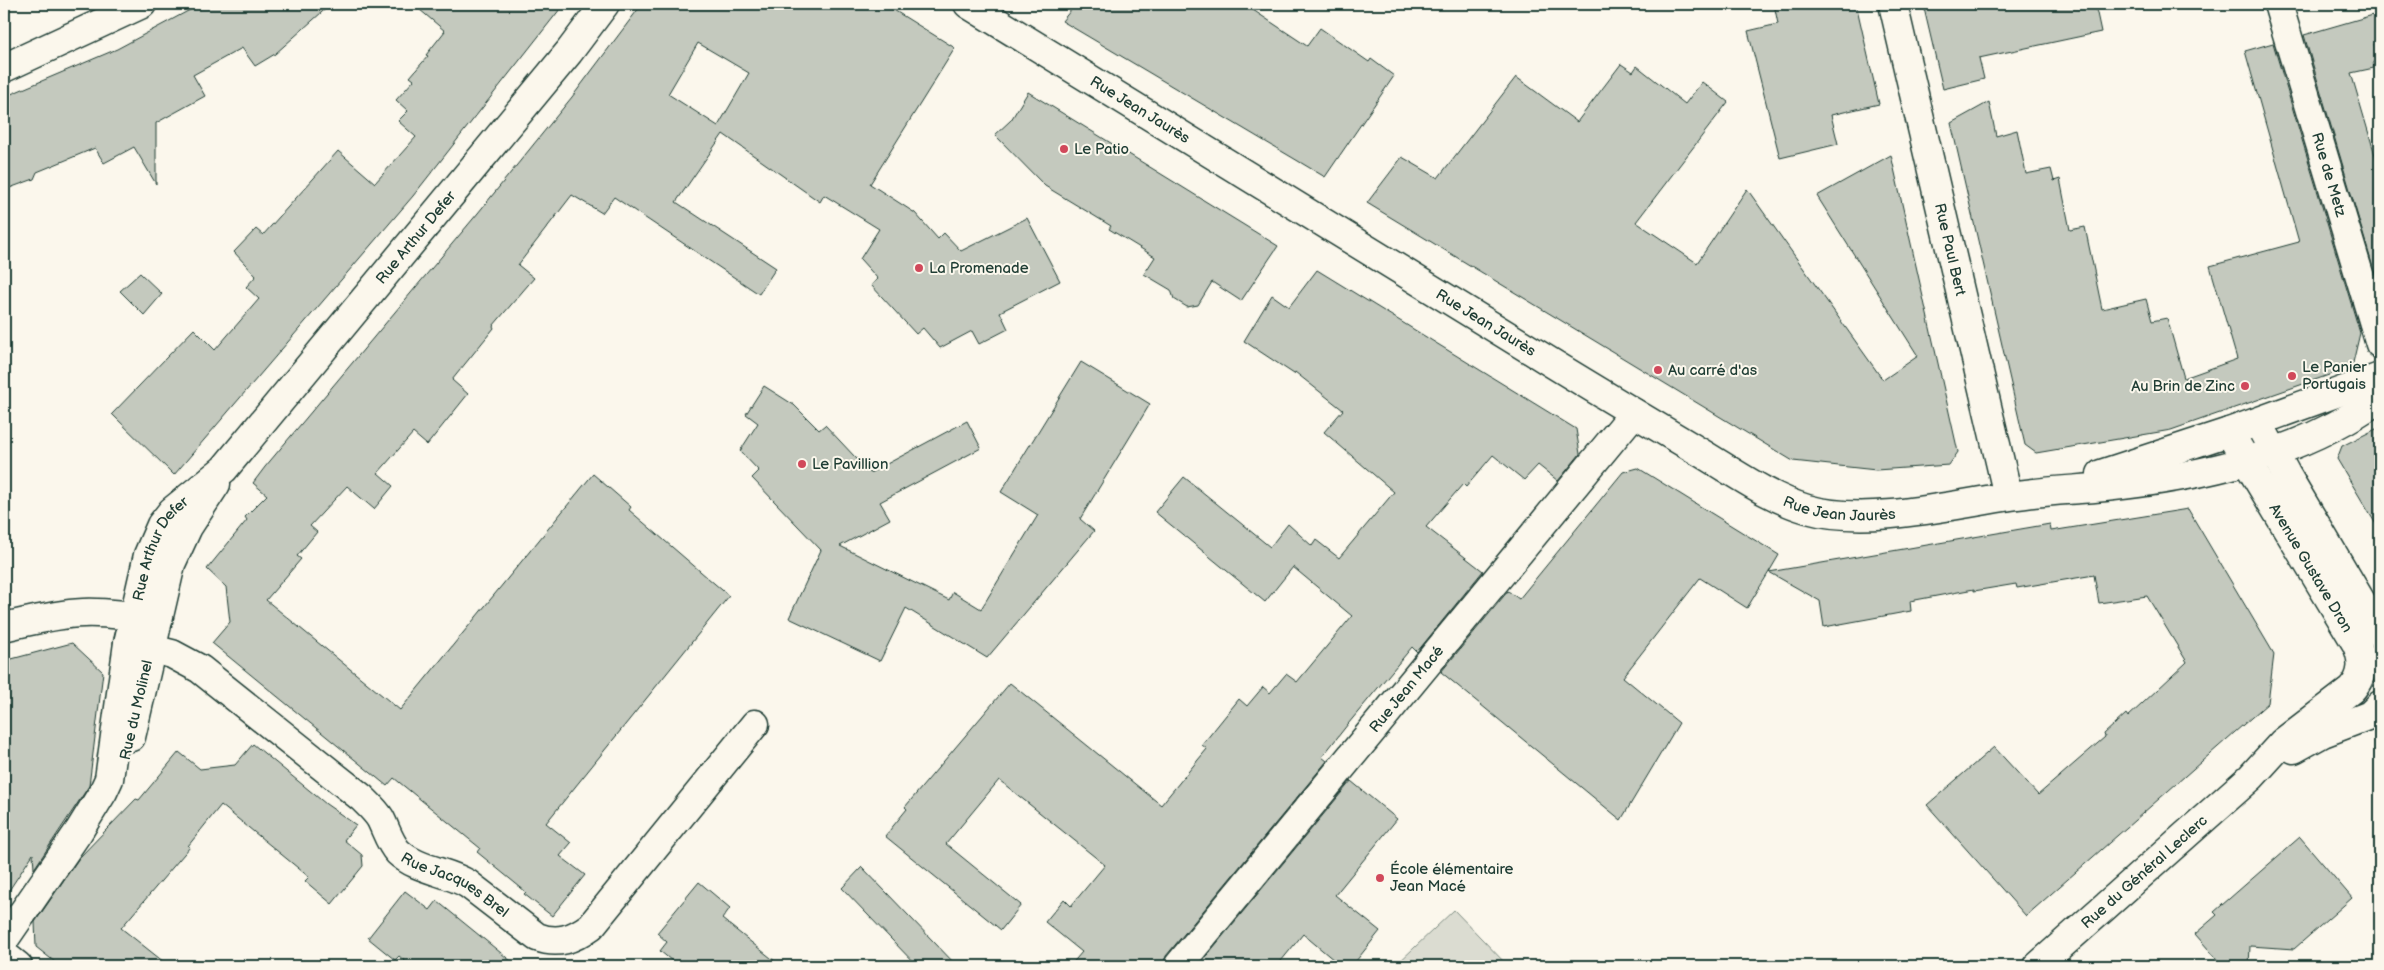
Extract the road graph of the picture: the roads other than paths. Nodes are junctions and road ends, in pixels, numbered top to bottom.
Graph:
1 (142, 4) edge
2 (604, 4) edge
3 (968, 4) edge
4 (1892, 4) edge
5 (2278, 4) edge
6 (4, 68) edge
7 (2380, 344) edge
8 (2380, 377) edge
9 (2380, 398) edge
10 (1634, 413) junction
11 (2258, 422) junction
12 (2229, 432) junction
13 (2274, 452) junction
14 (2247, 462) junction
15 (2040, 492) junction
16 (2008, 496) junction
17 (145, 619) junction
18 (4, 627) edge
19 (2380, 633) edge
20 (139, 646) junction
21 (2366, 672) edge
22 (2380, 700) edge
23 (2380, 705) edge
24 (755, 724) dead end
25 (2251, 777) junction
26 (4, 940) edge
27 (4, 955) edge
28 (18, 966) edge
29 (1178, 966) edge
30 (2038, 966) edge

1 - 6 street
2 - 17 street, Rue Arthur Defer
3 - 10 street, Rue Jean Jaurès
4 - 16 street, Rue Paul Bert
5 - 7 street, Rue de Metz
8 - 11 street, Rue Jean Jaurès
9 - 13 street, Rue Jean Jaurès
10 - 16 street, Rue Jean Jaurès
10 - 29 street, Rue Jean Macé
11 - 12 street, Rue Jean Jaurès
11 - 13 street, Avenue Gustave Dron
12 - 14 street, Avenue Gustave Dron
12 - 15 street, Rue Jean Jaurès
13 - 14 street, Rue Jean Jaurès
13 - 19 street, Avenue Gustave Dron
14 - 15 street, Rue Jean Jaurès
14 - 21 street, Avenue Gustave Dron
15 - 16 street, Rue Jean Jaurès
17 - 18 street
17 - 20 street, Rue du Molinel
20 - 24 street, Rue Jacques Brel
20 - 26 street, Rue du Molinel
21 - 22 street
21 - 25 street, Rue du Général Leclerc
23 - 25 street, Rue du Général Leclerc
25 - 30 street, Rue du Général Leclerc
27 - 28 street

